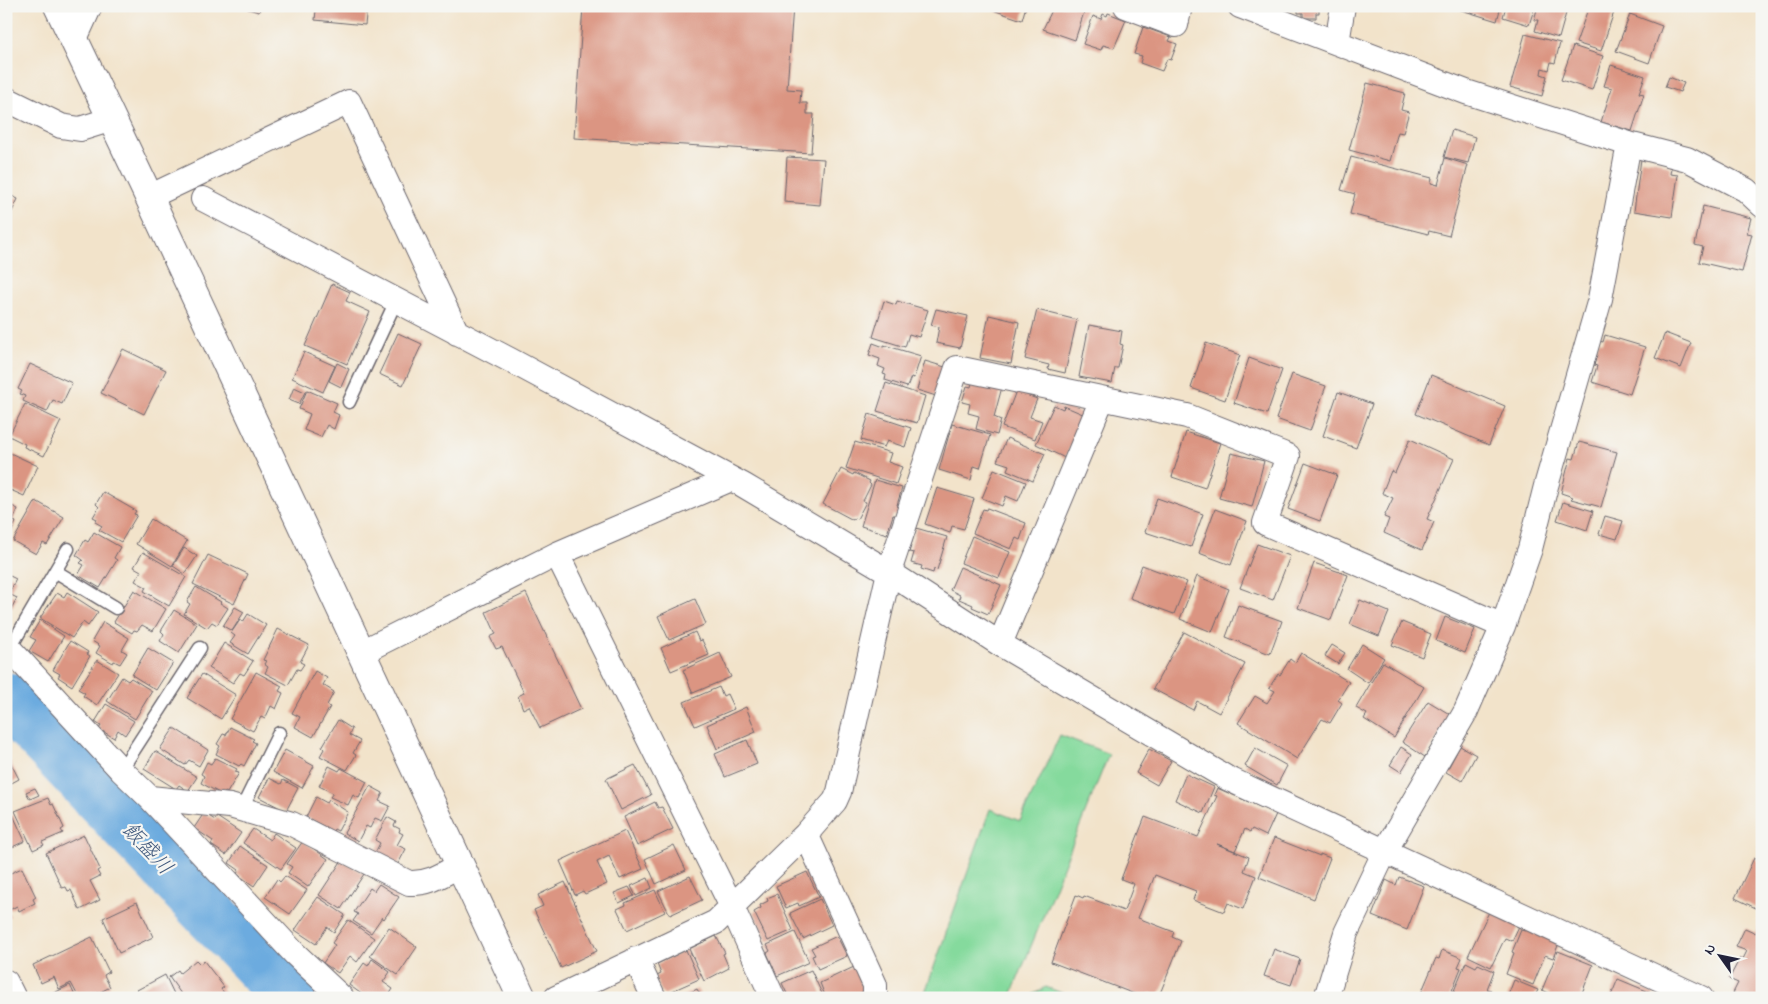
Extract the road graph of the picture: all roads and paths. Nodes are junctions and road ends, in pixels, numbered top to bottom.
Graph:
1 (58, 6) edge
2 (90, 6) edge
3 (1126, 6) edge
4 (1180, 6) edge
5 (1240, 6) edge
6 (1343, 6) edge
7 (74, 41) junction
8 (1337, 42) junction
9 (6, 99) edge
10 (112, 119) junction
11 (1629, 144) junction
12 (149, 197) junction
13 (203, 199) dead end
14 (1762, 204) edge
15 (396, 301) junction
16 (457, 333) junction
17 (1102, 399) junction
18 (349, 402) dead end
19 (731, 478) junction
20 (68, 549) dead end
21 (557, 554) junction
22 (55, 572) junction
23 (889, 572) junction
24 (116, 608) dead end
25 (1503, 626) junction
26 (1000, 644) junction
27 (8, 647) edge
28 (200, 648) dead end
29 (360, 653) junction
30 (279, 733) dead end
31 (121, 770) junction
32 (150, 798) junction
33 (241, 810) junction
34 (806, 834) junction
35 (1385, 851) junction
36 (460, 865) junction
37 (732, 907) junction
38 (636, 959) junction
39 (6, 982) edge
40 (14, 998) edge
41 (342, 998) edge
42 (522, 998) edge
43 (556, 998) edge
44 (654, 998) edge
45 (773, 998) edge
46 (875, 998) edge
47 (1326, 998) edge
48 (1701, 998) edge

1 - 7 street
2 - 7 street
3 - 4 street
5 - 8 street
6 - 8 street
7 - 10 street
8 - 11 street
9 - 10 street
10 - 12 street
11 - 14 street
11 - 25 street
12 - 16 street
12 - 29 street
13 - 15 street
15 - 16 street
15 - 18 lane
16 - 19 street
17 - 23 street
17 - 25 street
17 - 26 street
19 - 21 street
19 - 23 street
20 - 22 lane
21 - 29 street
21 - 37 street
22 - 24 lane
22 - 27 lane
23 - 26 street
23 - 34 street
25 - 35 street
26 - 35 street
27 - 31 street
28 - 31 lane
29 - 36 street
30 - 33 lane
31 - 32 street
32 - 33 street
32 - 41 street
33 - 36 street
34 - 37 street
34 - 46 street
35 - 47 street
35 - 48 street
36 - 42 street
37 - 38 street
37 - 45 street
38 - 43 street
38 - 44 street
39 - 40 street

